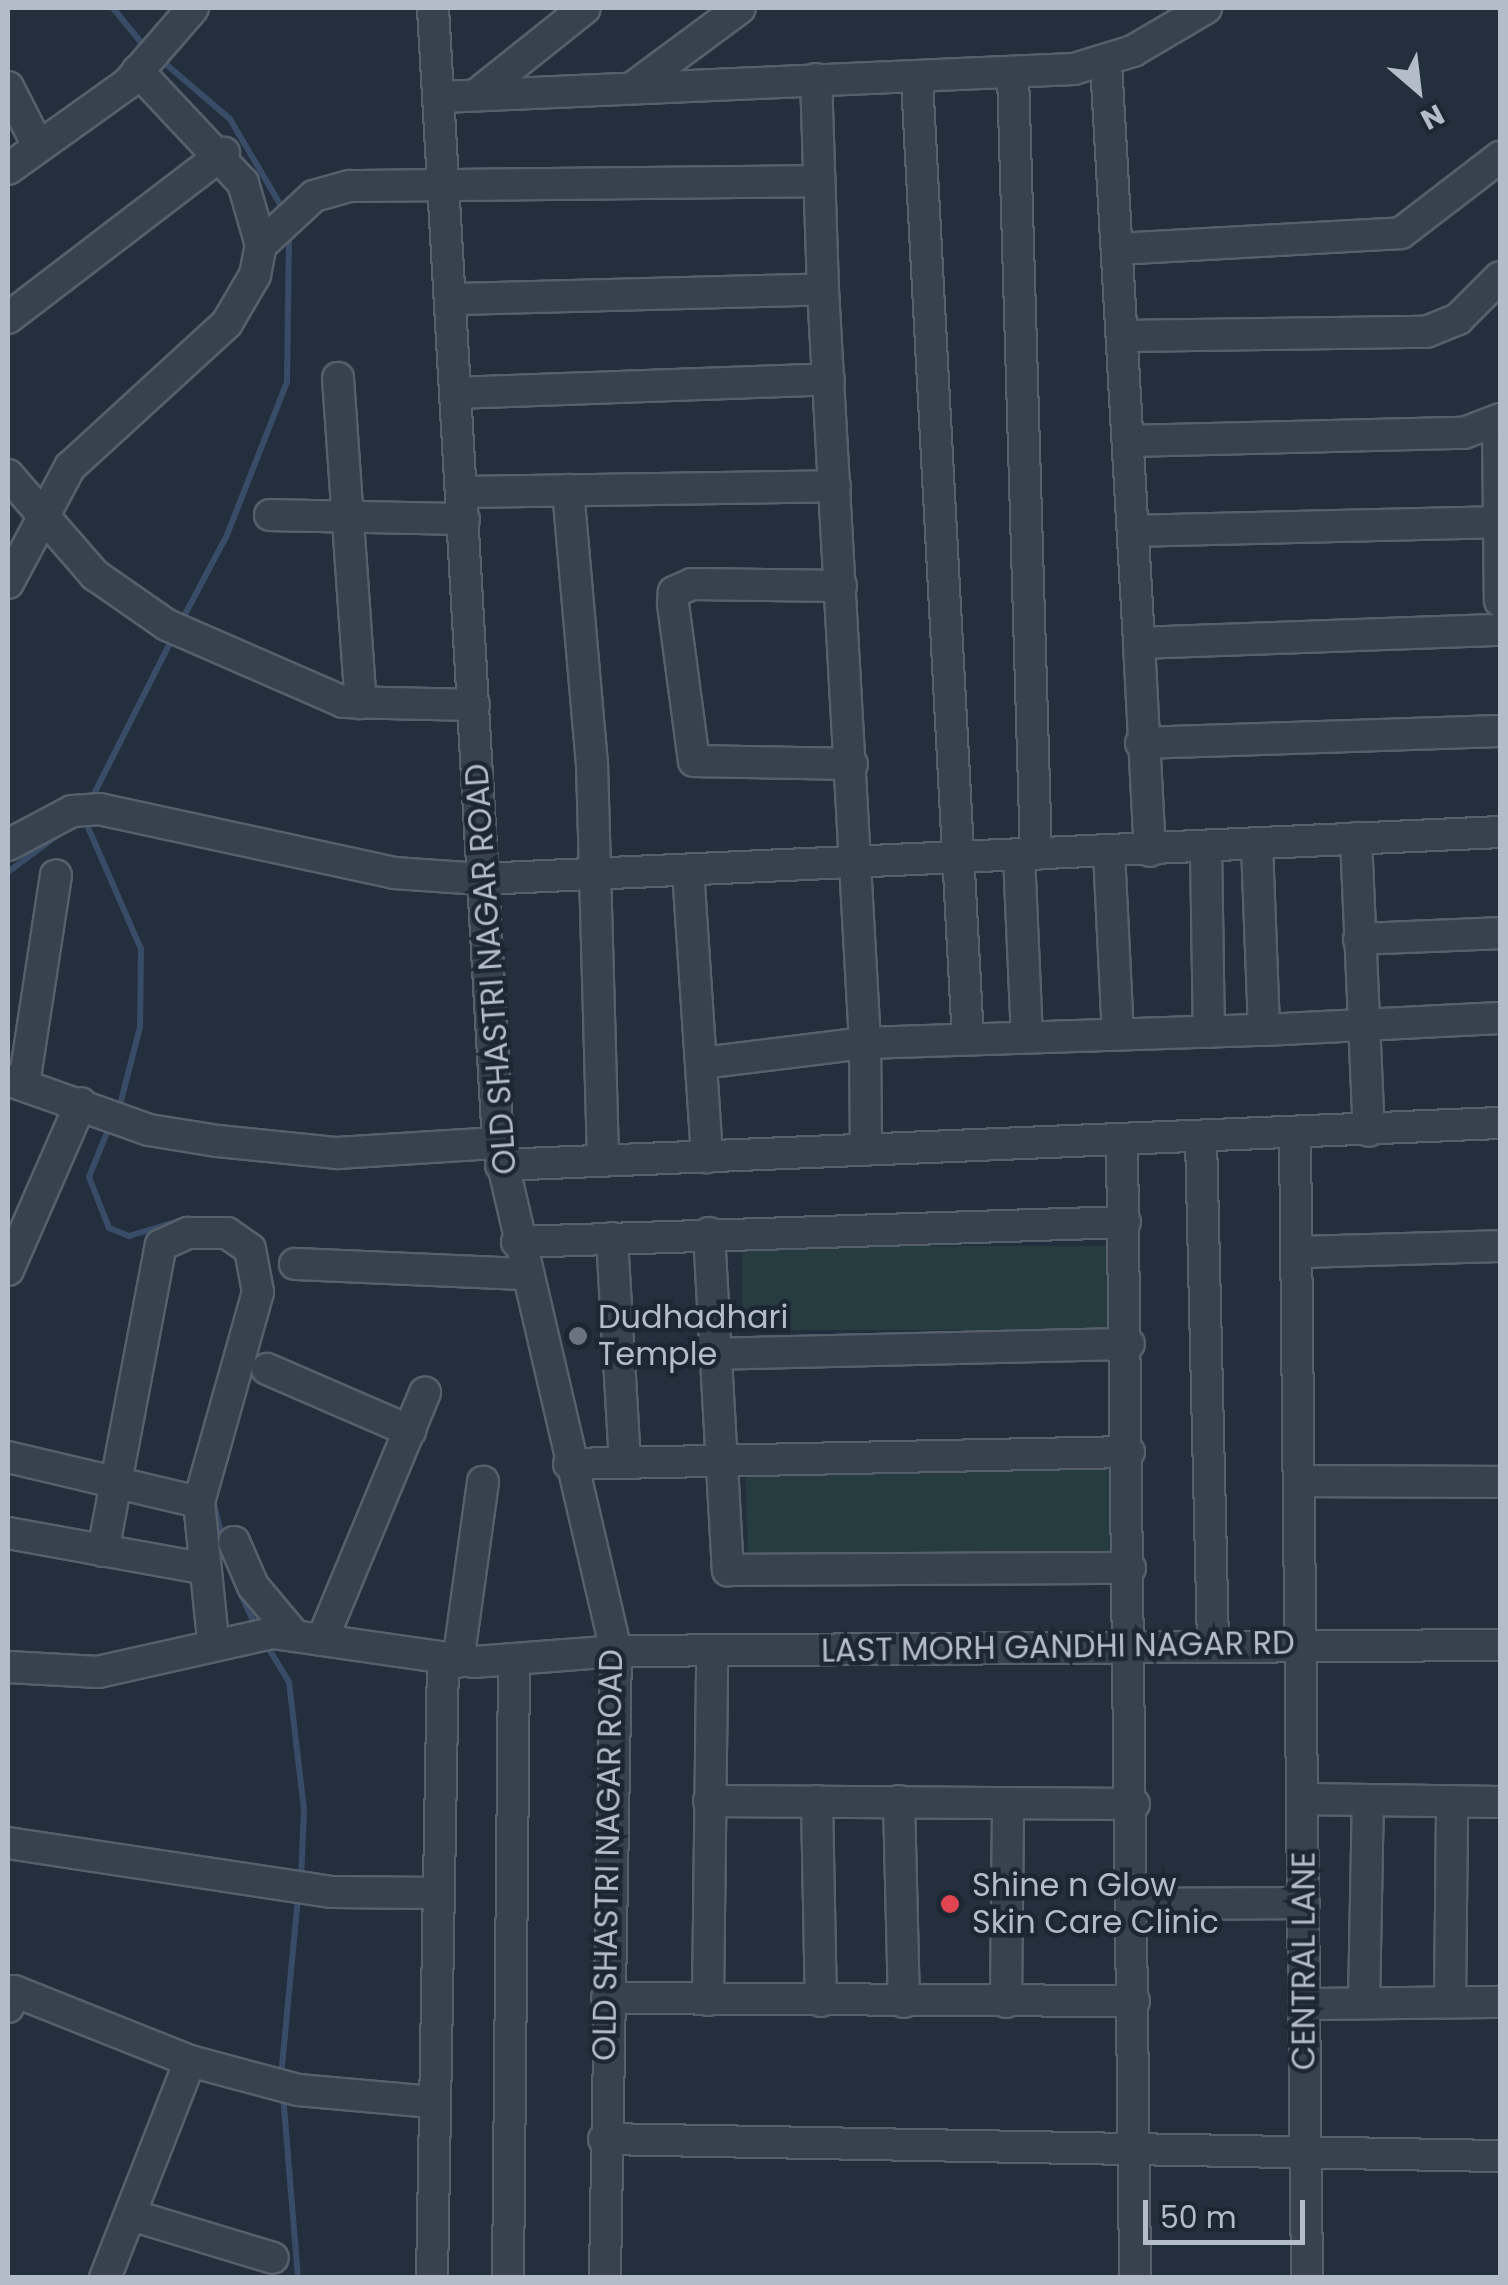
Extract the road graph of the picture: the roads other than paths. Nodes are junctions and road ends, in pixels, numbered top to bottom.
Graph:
1 (193, 8) edge
2 (433, 8) edge
3 (586, 8) edge
4 (740, 8) edge
5 (1206, 8) edge
6 (146, 57) junction
7 (1106, 63) junction
8 (1013, 75) junction
9 (816, 79) junction
10 (918, 80) junction
11 (636, 84) junction
12 (8, 87) edge
13 (476, 95) junction
14 (442, 97) junction
15 (38, 146) junction
16 (224, 153) junction
17 (1500, 157) edge
18 (8, 168) edge
19 (818, 181) junction
20 (447, 192) junction
21 (268, 240) junction
22 (1118, 249) junction
23 (1500, 277) edge
24 (823, 289) junction
25 (453, 300) junction
26 (8, 318) edge
27 (1122, 336) junction
28 (338, 378) dead end
29 (828, 379) junction
30 (456, 393) junction
31 (1499, 420) edge
32 (1128, 440) junction
33 (8, 475) edge
34 (836, 486) junction
35 (568, 490) junction
36 (463, 505) junction
37 (270, 514) dead end
38 (43, 516) junction
39 (348, 517) junction
40 (1499, 522) edge
41 (1133, 531) junction
42 (8, 583) edge
43 (842, 586) junction
44 (1500, 600) edge
45 (1500, 630) edge
46 (1138, 643) junction
47 (361, 703) junction
48 (474, 705) junction
49 (1500, 731) edge
50 (1141, 743) junction
51 (852, 764) junction
52 (1500, 832) edge
53 (1356, 838) junction
54 (8, 845) edge
55 (1257, 846) junction
56 (1206, 847) junction
57 (1150, 851) junction
58 (1109, 852) junction
59 (1028, 855) junction
60 (957, 858) junction
61 (857, 860) junction
62 (688, 870) junction
63 (596, 872) junction
64 (56, 876) dead end
65 (481, 879) junction
66 (1500, 934) edge
67 (1359, 939) junction
68 (1500, 1018) edge
69 (1362, 1027) junction
70 (1264, 1030) junction
71 (1209, 1032) junction
72 (1118, 1034) junction
73 (1028, 1037) junction
74 (968, 1039) junction
75 (866, 1043) junction
76 (702, 1063) junction
77 (16, 1082) edge
78 (85, 1105) junction
79 (1500, 1123) edge
80 (1369, 1131) junction
81 (1295, 1134) junction
82 (1201, 1138) junction
83 (1122, 1140) junction
84 (866, 1150) junction
85 (500, 1154) junction
86 (707, 1157) junction
87 (604, 1161) junction
88 (1125, 1222) junction
89 (709, 1232) junction
90 (612, 1238) junction
91 (517, 1242) junction
92 (1500, 1246) edge
93 (1300, 1252) junction
94 (296, 1264) dead end
95 (8, 1270) edge
96 (524, 1274) junction
97 (1129, 1344) junction
98 (713, 1354) junction
99 (267, 1369) dead end
100 (426, 1393) dead end
101 (410, 1431) junction
102 (1129, 1452) junction
103 (8, 1457) edge
104 (717, 1458) junction
105 (626, 1462) junction
106 (569, 1464) junction
107 (1305, 1481) junction
108 (483, 1482) dead end
109 (1500, 1482) edge
110 (116, 1484) junction
111 (199, 1502) junction
112 (8, 1532) edge
113 (234, 1542) dead end
114 (103, 1552) junction
115 (200, 1568) junction
116 (1130, 1568) junction
117 (297, 1636) junction
118 (220, 1640) junction
119 (1212, 1645) junction
120 (1306, 1645) junction
121 (1500, 1645) edge
122 (1133, 1648) junction
123 (712, 1650) junction
124 (616, 1651) junction
125 (514, 1660) junction
126 (450, 1661) junction
127 (8, 1667) edge
128 (1304, 1798) junction
129 (1368, 1800) junction
130 (709, 1801) junction
131 (816, 1801) junction
132 (899, 1801) junction
133 (1452, 1801) junction
134 (1500, 1802) edge
135 (1008, 1803) junction
136 (1134, 1804) junction
137 (8, 1842) edge
138 (438, 1894) junction
139 (1304, 1902) junction
140 (1133, 1904) junction
141 (10, 1996) edge
142 (607, 1998) junction
143 (708, 2000) junction
144 (1134, 2000) junction
145 (821, 2001) junction
146 (904, 2002) junction
147 (1006, 2002) junction
148 (1450, 2002) junction
149 (1500, 2002) edge
150 (1364, 2003) junction
151 (1304, 2004) junction
152 (190, 2062) junction
153 (432, 2102) junction
154 (604, 2139) junction
155 (1303, 2152) junction
156 (1136, 2155) junction
157 (1500, 2156) edge
158 (131, 2215) junction
159 (274, 2258) dead end
160 (104, 2278) edge
161 (432, 2278) edge
162 (508, 2278) edge
163 (605, 2278) edge
164 (1134, 2278) edge
165 (1307, 2278) edge

1 - 6 street
2 - 14 street, OLD SHASTRI NAGAR ROAD
3 - 13 street
4 - 11 street
5 - 7 street
6 - 15 street
6 - 16 street
7 - 8 street
7 - 22 street
8 - 10 street
8 - 59 street
9 - 10 street
9 - 11 street
9 - 19 street
10 - 60 street
11 - 13 street
12 - 15 street
13 - 14 street
14 - 20 street, OLD SHASTRI NAGAR ROAD
15 - 18 street
16 - 21 street
16 - 26 street
17 - 22 street
19 - 20 street
19 - 24 street
20 - 21 street
20 - 25 street, OLD SHASTRI NAGAR ROAD
21 - 38 street
22 - 27 street
23 - 27 street
24 - 25 street
24 - 29 street
25 - 30 street, OLD SHASTRI NAGAR ROAD
27 - 32 street
28 - 39 street
29 - 30 street
29 - 34 street
30 - 36 street, OLD SHASTRI NAGAR ROAD
31 - 32 street
31 - 40 street
32 - 41 street
33 - 38 street
34 - 35 street
34 - 43 street
35 - 36 street
35 - 63 street
36 - 39 street
36 - 48 street, OLD SHASTRI NAGAR ROAD
37 - 39 street
38 - 42 street
38 - 47 street
39 - 47 street
40 - 41 street
40 - 44 street
41 - 46 street
43 - 51 street
43 - 51 street
45 - 46 street
46 - 50 street
47 - 48 street
48 - 65 street, OLD SHASTRI NAGAR ROAD
49 - 50 street
50 - 57 street
51 - 61 street
52 - 53 street
53 - 55 street
53 - 67 street
54 - 65 street
55 - 56 street
55 - 70 street
56 - 57 street
56 - 71 street
57 - 58 street
58 - 59 street
58 - 72 street
59 - 60 street
59 - 73 street
60 - 61 street
60 - 74 street
61 - 62 street
61 - 75 street
62 - 63 street
62 - 76 street
63 - 65 street
63 - 87 street
64 - 77 street
65 - 85 street, OLD SHASTRI NAGAR ROAD
66 - 67 street
67 - 69 street
68 - 69 street
69 - 70 street
69 - 80 street
70 - 71 street
71 - 72 street
72 - 73 street
73 - 74 street
74 - 75 street
75 - 76 street
75 - 84 street
76 - 86 street
77 - 78 street
78 - 85 street
78 - 95 street
79 - 80 street
80 - 81 street
81 - 82 street
81 - 93 street, CENTRAL LANE
82 - 83 street
82 - 119 street
83 - 84 street
83 - 88 street
84 - 86 street
85 - 87 street
85 - 91 street, OLD SHASTRI NAGAR ROAD
86 - 87 street
88 - 89 street
88 - 97 street
89 - 90 street
89 - 98 street
90 - 91 street
90 - 105 street
91 - 96 street, OLD SHASTRI NAGAR ROAD
92 - 93 street
93 - 107 street, CENTRAL LANE
94 - 96 street
96 - 106 street, OLD SHASTRI NAGAR ROAD
97 - 98 street
97 - 102 street
98 - 104 street
99 - 101 street
100 - 101 street
101 - 117 street
102 - 104 street
102 - 116 street
103 - 110 street
104 - 105 street
104 - 116 street
105 - 106 street
106 - 124 street, OLD SHASTRI NAGAR ROAD
107 - 109 street
107 - 120 street, CENTRAL LANE
108 - 126 street
110 - 111 street
110 - 111 street
110 - 114 street
111 - 115 street
112 - 114 street
113 - 117 street
114 - 115 street
115 - 118 street
116 - 122 street
117 - 118 street, LAST MORH GANDHI NAGAR RD
117 - 126 street, LAST MORH GANDHI NAGAR RD
118 - 127 street, LAST MORH GANDHI NAGAR RD
119 - 120 street, LAST MORH GANDHI NAGAR RD
119 - 122 street, LAST MORH GANDHI NAGAR RD
120 - 121 street, LAST MORH GANDHI NAGAR RD
120 - 128 street, CENTRAL LANE
122 - 123 street, LAST MORH GANDHI NAGAR RD
122 - 136 street
123 - 124 street, LAST MORH GANDHI NAGAR RD
123 - 130 street
124 - 125 street, LAST MORH GANDHI NAGAR RD
124 - 142 street, OLD SHASTRI NAGAR ROAD
125 - 126 street, LAST MORH GANDHI NAGAR RD
125 - 162 street
126 - 138 street
128 - 129 street
128 - 139 street, CENTRAL LANE
129 - 133 street
129 - 150 street
130 - 131 street
130 - 143 street
131 - 132 street
131 - 145 street
132 - 135 street
132 - 146 street
133 - 134 street
133 - 148 street
135 - 136 street
135 - 147 street
136 - 140 street
137 - 138 street
138 - 153 street
139 - 140 street
139 - 151 street, CENTRAL LANE
140 - 144 street
141 - 152 street
142 - 143 street
142 - 154 street, OLD SHASTRI NAGAR ROAD
143 - 145 street
144 - 147 street
144 - 156 street
145 - 146 street
146 - 147 street
148 - 149 street
148 - 150 street
150 - 151 street
151 - 155 street, CENTRAL LANE
152 - 153 street
152 - 158 street
153 - 161 street
154 - 156 street
154 - 163 street, OLD SHASTRI NAGAR ROAD
155 - 156 street
155 - 157 street
155 - 165 street, CENTRAL LANE
156 - 164 street
158 - 159 street
158 - 160 street

